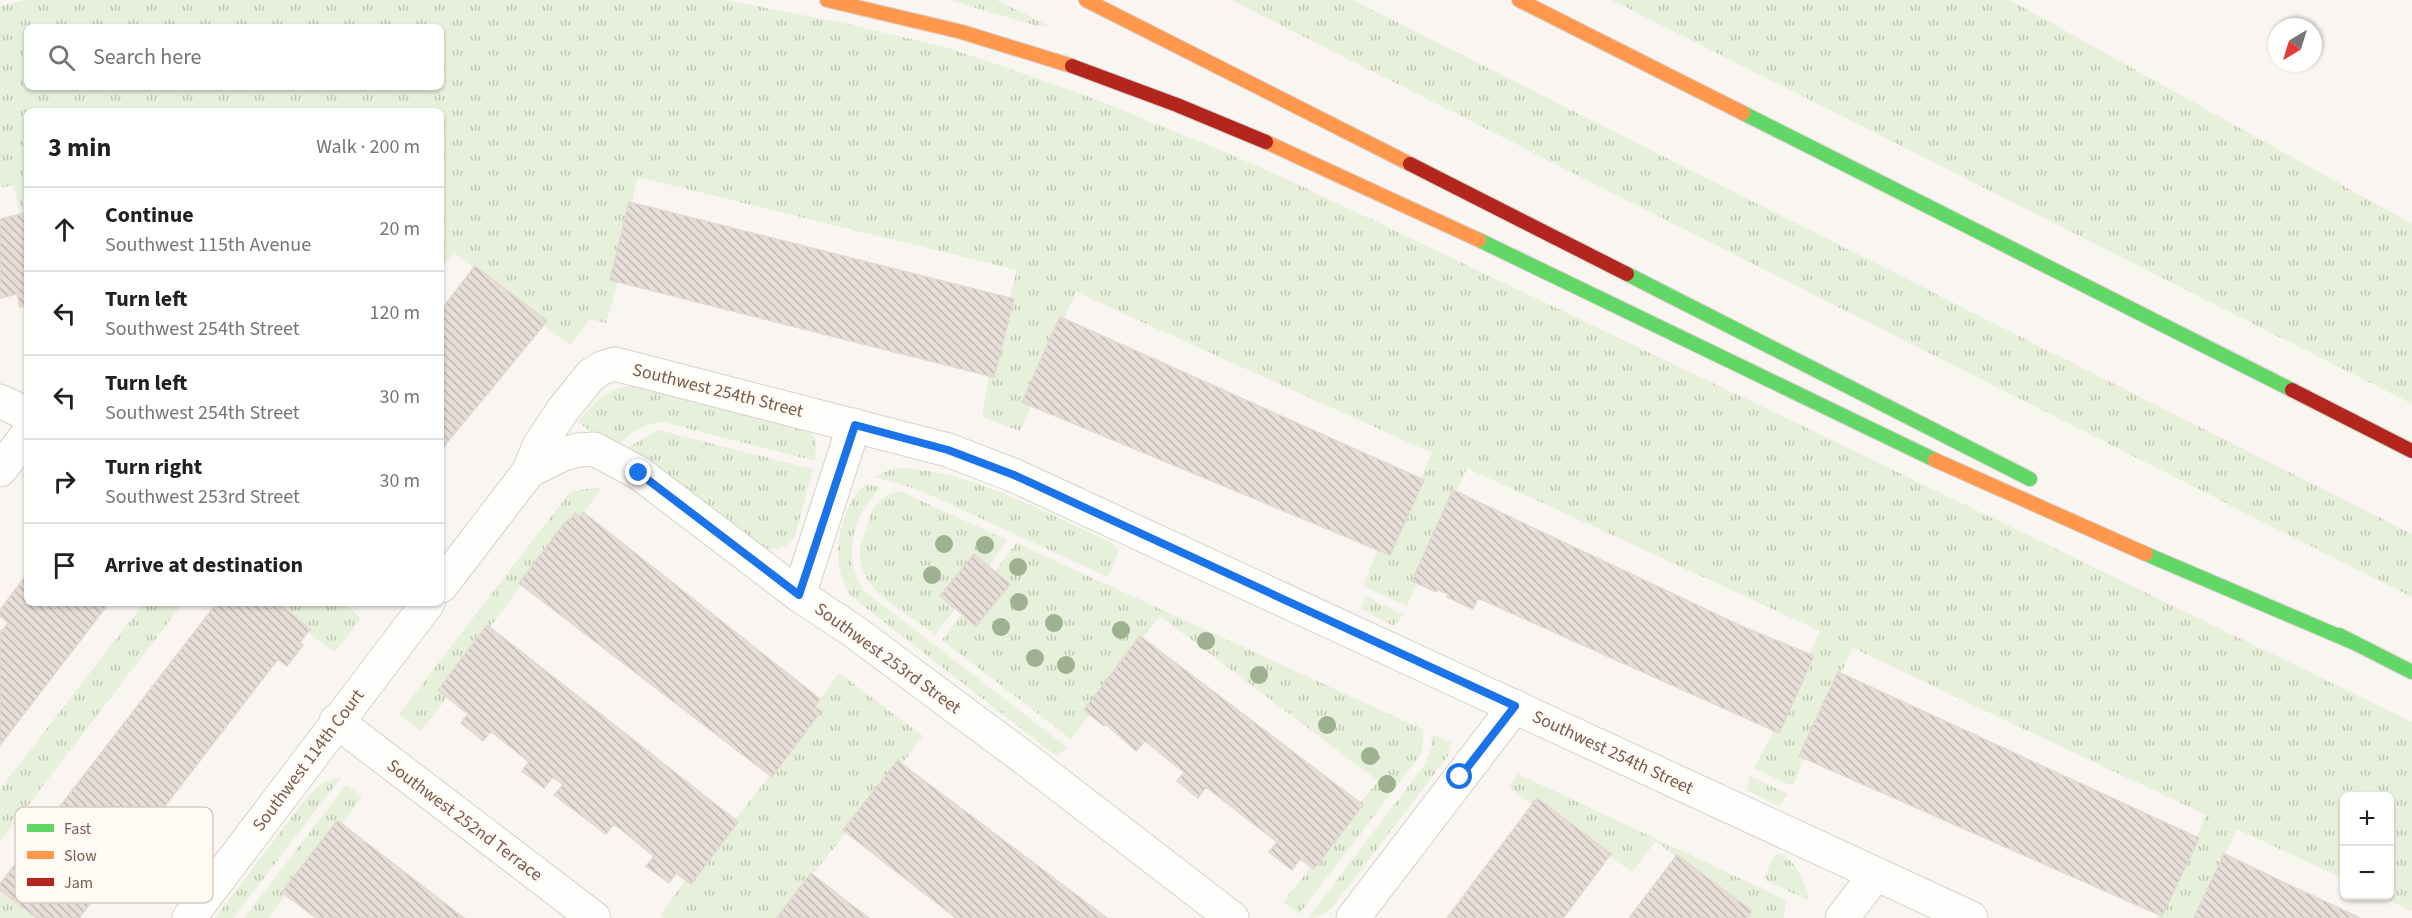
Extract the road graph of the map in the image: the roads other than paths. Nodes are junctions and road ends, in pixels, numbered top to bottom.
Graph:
1 (827, 0) edge
2 (1086, 0) edge
3 (1519, 0) edge
4 (1525, 0) edge
5 (1546, 13) junction
6 (0, 401) edge
7 (24, 413) edge
8 (855, 425) junction
9 (24, 439) edge
10 (2412, 451) edge
11 (0, 470) edge
12 (529, 471) junction
13 (2047, 487) dead end
14 (2165, 547) dead end
15 (444, 582) edge
16 (799, 595) junction
17 (426, 606) edge
18 (2357, 644) junction
19 (2412, 672) edge
20 (1515, 706) junction
21 (336, 721) junction
22 (1876, 874) junction
23 (213, 886) edge
24 (200, 903) edge
25 (189, 918) edge
26 (594, 918) edge
27 (1232, 918) edge
28 (1353, 918) edge
29 (1842, 918) edge
30 (1971, 918) edge

1 - 18 highway
2 - 13 highway
3 - 5 highway
4 - 5 highway
5 - 10 highway
6 - 7 street
8 - 12 street, Southwest 254th Street
8 - 16 street
8 - 20 street, Southwest 254th Street
9 - 11 street
12 - 15 street
12 - 16 street, Southwest 253rd Street
14 - 18 highway
16 - 27 street, Southwest 253rd Street
17 - 21 street, Southwest 114th Court
18 - 19 highway
20 - 22 street, Southwest 254th Street
20 - 28 street
21 - 23 street, Southwest 114th Court
21 - 26 street, Southwest 252nd Terrace
22 - 29 street
22 - 30 street, Southwest 254th Street
24 - 25 street, Southwest 114th Court

